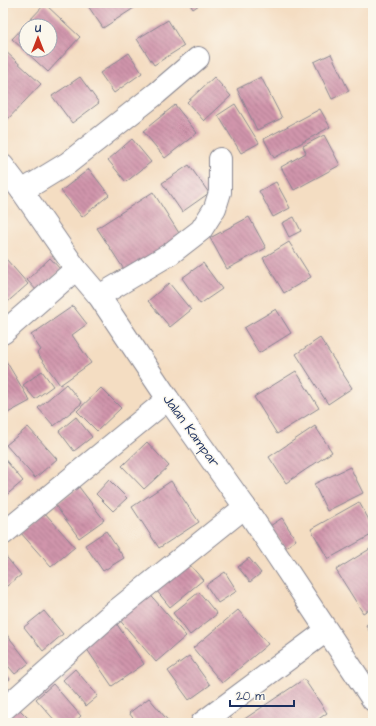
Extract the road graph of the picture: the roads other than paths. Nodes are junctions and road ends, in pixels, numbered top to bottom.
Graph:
1 (198, 58) dead end
2 (220, 159) dead end
3 (3, 166) edge
4 (22, 191) junction
5 (76, 269) junction
6 (99, 296) junction
7 (3, 334) edge
8 (168, 399) junction
9 (245, 507) junction
10 (3, 534) edge
11 (326, 631) junction
12 (373, 700) edge
13 (3, 710) edge
14 (202, 723) edge

1 - 4 street
2 - 6 street
3 - 4 street, Jalan Kampar
4 - 5 street, Jalan Kampar
5 - 6 street, Jalan Kampar
5 - 7 street
6 - 8 street, Jalan Kampar
8 - 9 street, Jalan Kampar
8 - 10 street
9 - 11 street, Jalan Kampar
9 - 13 street
11 - 12 street, Jalan Kampar
11 - 14 street

